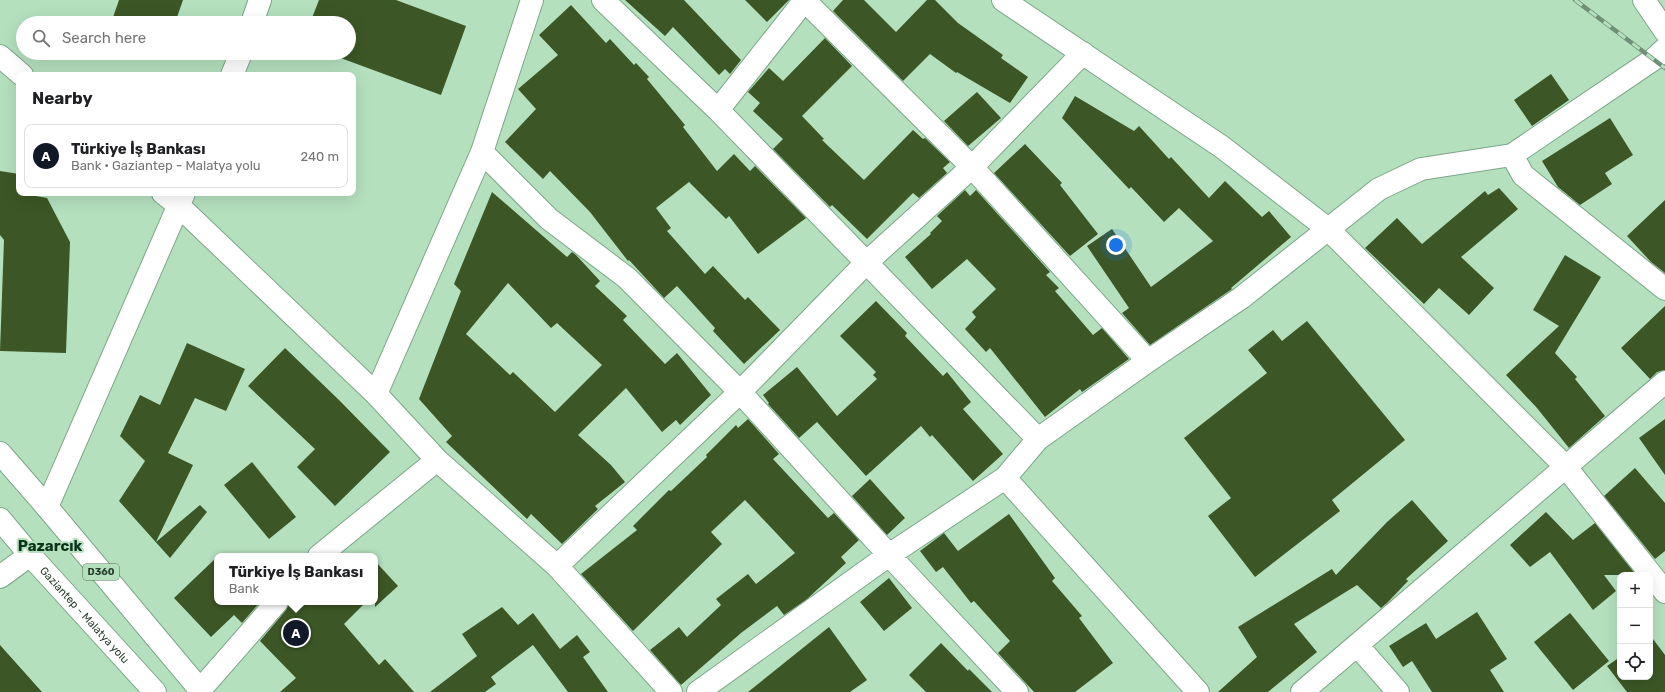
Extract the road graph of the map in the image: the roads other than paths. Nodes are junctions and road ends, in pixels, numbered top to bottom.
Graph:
1 (260, 0) edge
2 (532, 0) edge
3 (603, 0) edge
4 (805, 0) edge
5 (1003, 0) edge
6 (1644, 0) edge
7 (254, 16) edge
8 (1665, 31) edge
9 (1665, 49) edge
10 (1083, 53) junction
11 (0, 56) edge
12 (238, 60) edge
13 (19, 72) edge
14 (233, 72) edge
15 (718, 110) junction
16 (482, 152) junction
17 (1512, 155) junction
18 (972, 167) junction
19 (176, 197) edge
20 (1328, 229) junction
21 (866, 264) junction
22 (1665, 289) edge
23 (1148, 361) junction
24 (1665, 382) edge
25 (740, 392) junction
26 (376, 394) junction
27 (1038, 439) junction
28 (0, 454) edge
29 (437, 460) junction
30 (1565, 466) junction
31 (1005, 478) junction
32 (47, 507) junction
33 (0, 519) edge
34 (323, 553) edge
35 (30, 555) junction
36 (889, 555) junction
37 (557, 566) junction
38 (0, 577) edge
39 (1665, 592) edge
40 (274, 605) edge
41 (1356, 645) junction
42 (201, 691) edge
43 (154, 692) edge
44 (671, 692) edge
45 (698, 692) edge
46 (1017, 692) edge
47 (1198, 692) edge
48 (1302, 692) edge
49 (1398, 692) edge

1 - 7 main road
2 - 16 main road
3 - 15 main road
4 - 15 main road
4 - 18 main road
5 - 10 main road
6 - 8 main road
9 - 17 main road
10 - 18 main road
10 - 20 main road
11 - 13 main road
12 - 14 main road
15 - 21 main road
16 - 25 main road
16 - 26 main road
17 - 20 main road
17 - 22 main road
18 - 21 main road
18 - 23 main road
19 - 26 main road
19 - 32 main road
20 - 23 main road
20 - 30 main road
21 - 25 main road
21 - 27 main road
23 - 27 main road
24 - 30 main road
25 - 36 main road
25 - 37 main road
26 - 29 main road
27 - 31 main road
28 - 32 main road, D360
29 - 34 main road
29 - 37 main road
30 - 39 main road
30 - 41 main road
31 - 36 main road
31 - 47 main road
32 - 42 main road, D360
33 - 35 main road, Gaziantep - Malatya yolu
35 - 38 main road
35 - 43 main road, Gaziantep - Malatya yolu
36 - 45 main road
36 - 46 main road
37 - 44 main road
40 - 42 main road
41 - 48 main road
41 - 49 main road

